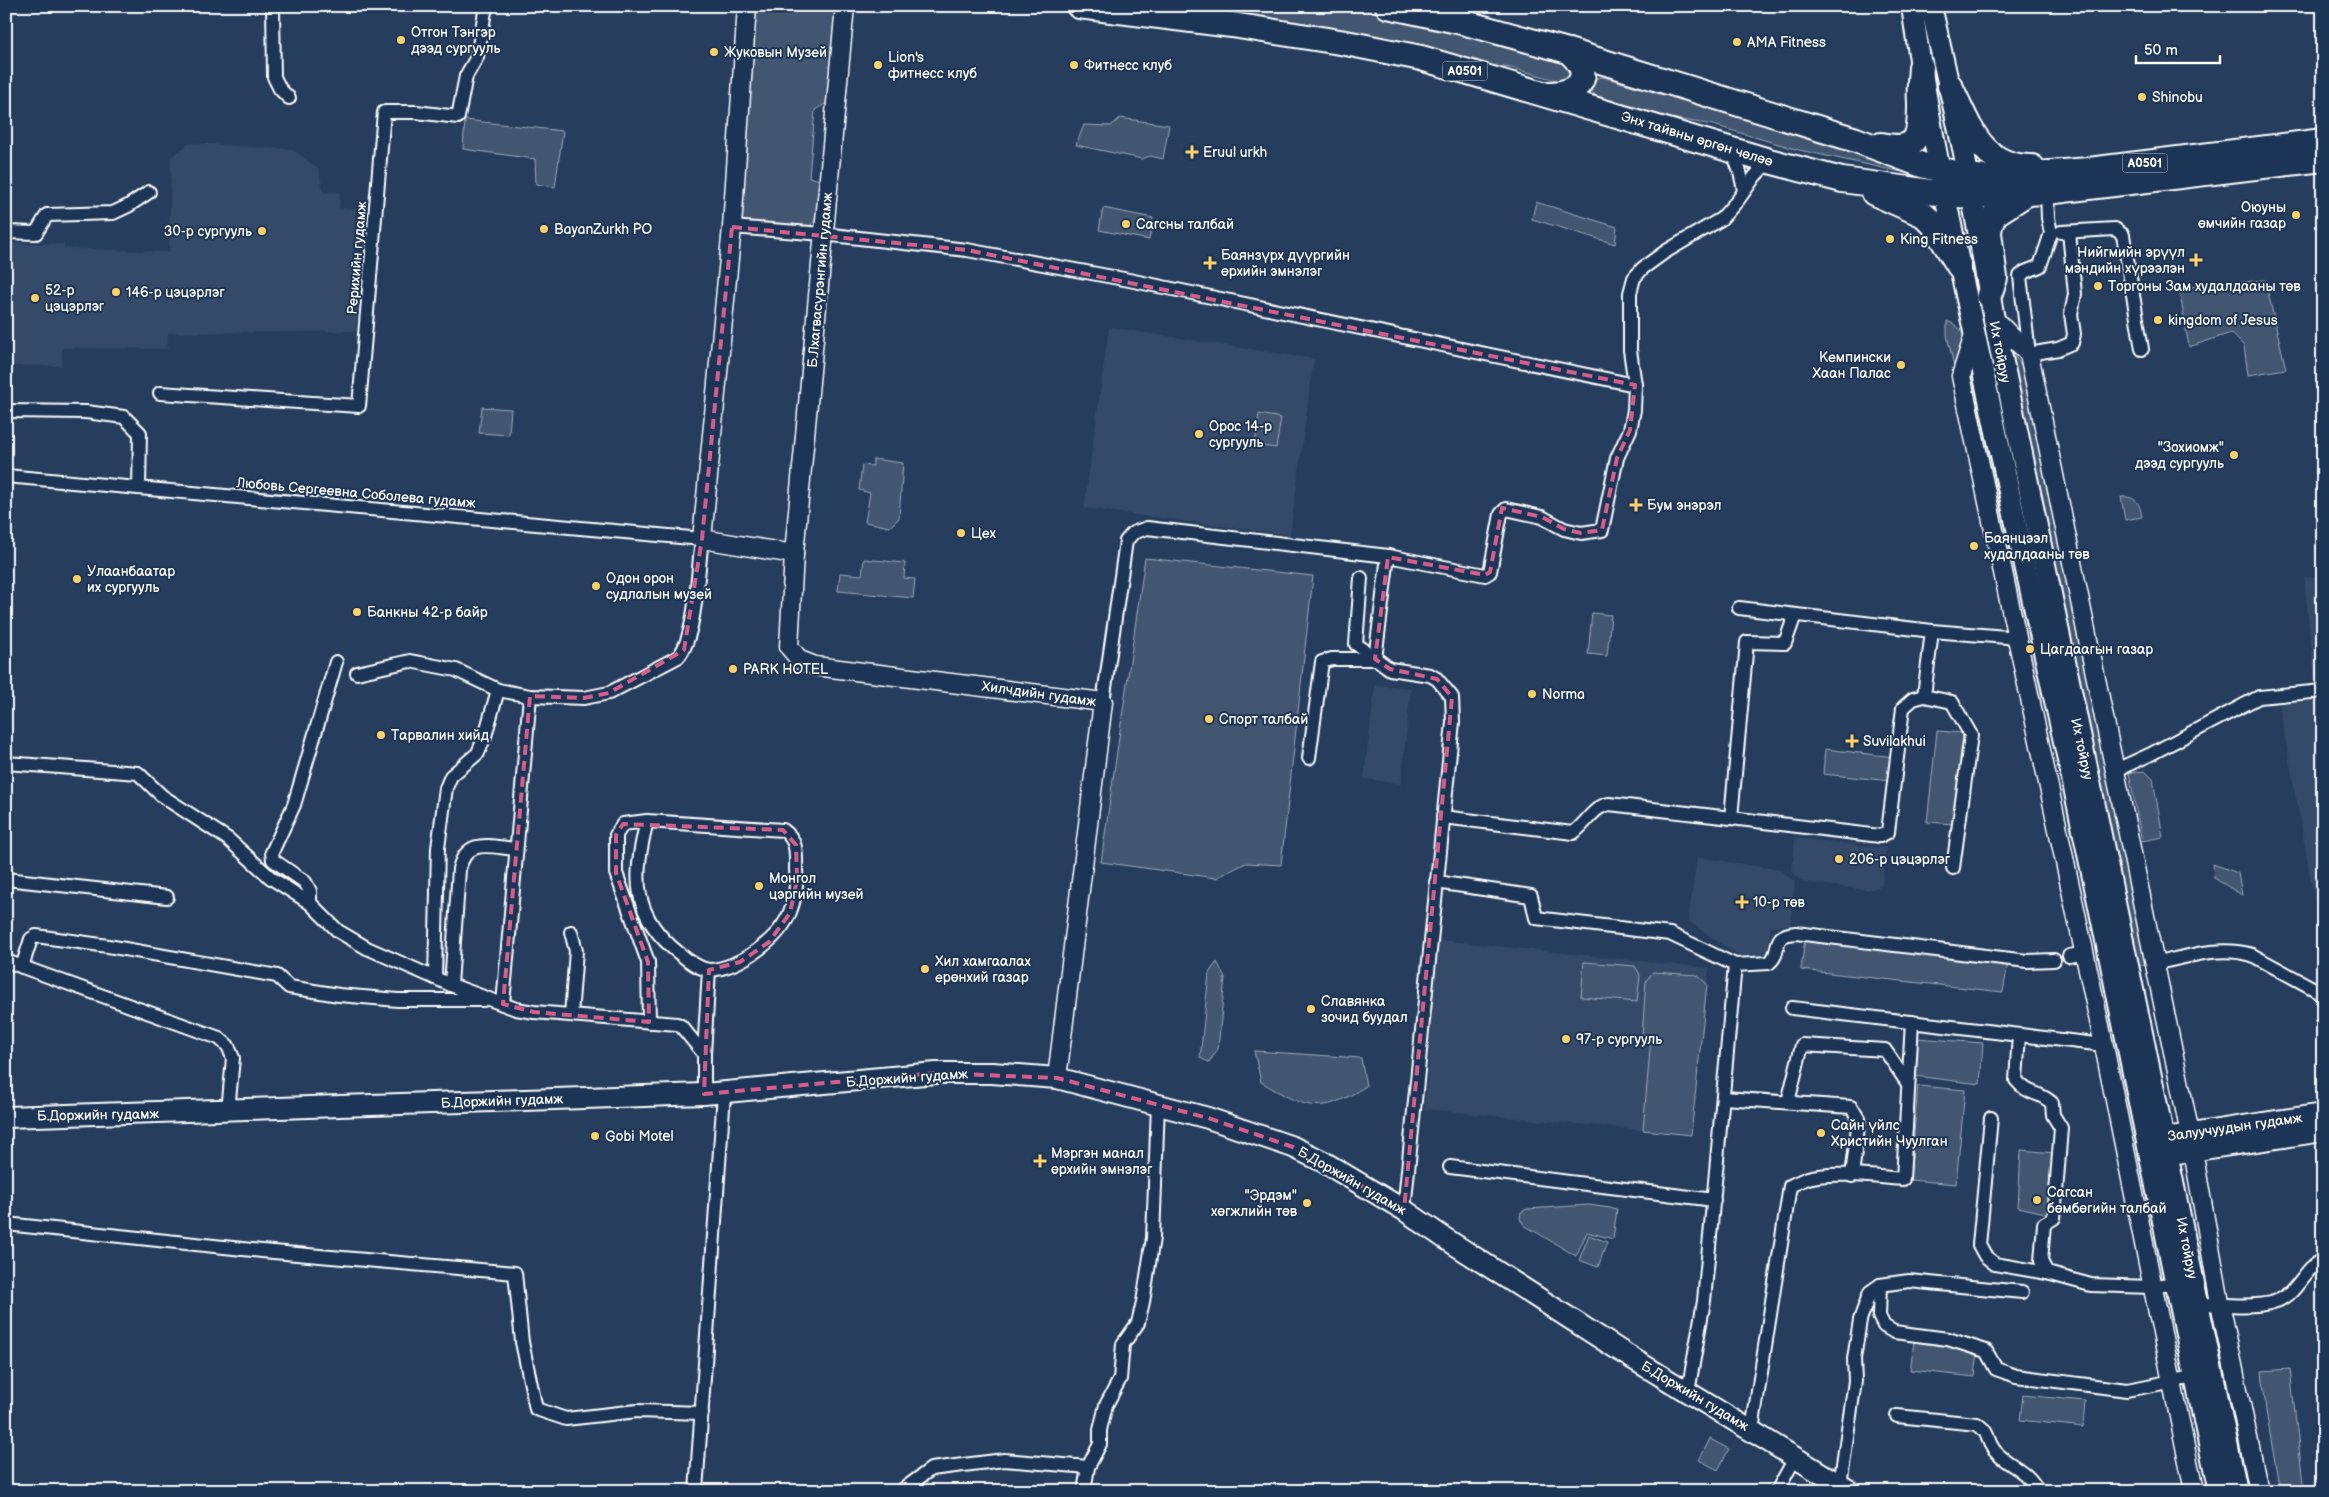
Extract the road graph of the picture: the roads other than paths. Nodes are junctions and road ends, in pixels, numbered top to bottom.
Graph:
1 (273, 6) edge
2 (486, 6) edge
3 (747, 6) edge
4 (845, 6) edge
5 (1079, 6) edge
6 (1388, 6) edge
7 (1912, 6) edge
8 (1931, 6) edge
9 (1423, 10) edge
10 (1568, 51) junction
11 (1921, 67) junction
12 (1620, 68) junction
13 (1950, 86) junction
14 (1543, 94) junction
15 (289, 98) dead end
16 (1602, 111) junction
17 (1856, 140) junction
18 (2323, 141) edge
19 (1732, 150) junction
20 (2323, 159) edge
21 (1769, 161) junction
22 (1941, 170) junction
23 (2089, 170) junction
24 (1842, 180) junction
25 (1969, 186) junction
26 (1744, 190) junction
27 (149, 192) dead end
28 (2037, 193) junction
29 (1945, 194) junction
30 (732, 226) junction
31 (6, 232) edge
32 (2069, 232) junction
33 (2052, 233) junction
34 (823, 234) junction
35 (1960, 266) junction
36 (1989, 295) junction
37 (1994, 319) junction
38 (1974, 335) junction
39 (2142, 349) dead end
40 (2029, 354) junction
41 (1634, 385) junction
42 (160, 393) dead end
43 (6, 411) edge
44 (6, 476) edge
45 (139, 488) junction
46 (702, 539) junction
47 (794, 554) junction
48 (1388, 556) junction
49 (1360, 578) dead end
50 (1740, 608) dead end
51 (1795, 615) junction
52 (1932, 631) junction
53 (2019, 638) junction
54 (1375, 659) junction
55 (336, 662) dead end
56 (358, 673) dead end
57 (498, 690) junction
58 (2323, 691) edge
59 (530, 696) junction
60 (1924, 696) junction
61 (1102, 702) junction
62 (1309, 758) dead end
63 (6, 763) edge
64 (2114, 770) junction
65 (1443, 817) junction
66 (1731, 818) junction
67 (647, 821) junction
68 (516, 849) junction
69 (1953, 868) dead end
70 (6, 880) edge
71 (1436, 882) junction
72 (167, 896) dead end
73 (310, 903) junction
74 (570, 932) dead end
75 (2054, 960) dead end
76 (6, 961) edge
77 (2154, 964) junction
78 (1735, 965) junction
79 (22, 967) junction
80 (709, 970) junction
81 (435, 978) junction
82 (451, 985) junction
83 (2323, 997) edge
84 (497, 1002) junction
85 (1792, 1008) dead end
86 (571, 1015) junction
87 (649, 1022) junction
88 (1912, 1022) junction
89 (2019, 1035) junction
90 (2104, 1045) junction
91 (704, 1054) junction
92 (1057, 1078) junction
93 (1908, 1084) junction
94 (714, 1094) junction
95 (1724, 1098) junction
96 (1788, 1102) junction
97 (1158, 1104) junction
98 (228, 1111) junction
99 (2323, 1114) edge
100 (6, 1117) edge
101 (1991, 1118) dead end
102 (2323, 1130) edge
103 (2191, 1142) junction
104 (2158, 1147) junction
105 (1450, 1167) dead end
106 (1852, 1176) junction
107 (1714, 1200) junction
108 (1404, 1210) junction
109 (6, 1224) edge
110 (2323, 1259) edge
111 (2047, 1274) junction
112 (2174, 1283) junction
113 (1880, 1285) junction
114 (2152, 1288) junction
115 (2022, 1292) dead end
116 (2198, 1304) junction
117 (2220, 1304) junction
118 (2194, 1377) junction
119 (2171, 1382) junction
120 (1688, 1392) junction
121 (702, 1413) junction
122 (1896, 1416) dead end
123 (1752, 1430) junction
124 (1795, 1458) junction
125 (1088, 1467) junction
126 (1845, 1488) edge
127 (696, 1491) edge
128 (901, 1491) edge
129 (1084, 1491) edge
130 (1777, 1491) edge
131 (2038, 1491) edge
132 (2194, 1491) edge
133 (2218, 1491) edge
134 (2237, 1491) edge
135 (2259, 1491) edge

1 - 15 street
2 - 42 street, Рерихийн гудамж
3 - 30 street
4 - 34 street, Б.Лхагвасүрэнгийн гудамж
5 - 14 highway, Энх тайвны өргөн чөлөө / A0501
6 - 9 highway, Энх тайвны өргөн чөлөө / A0501
7 - 11 main road
8 - 13 main road, Их тойруу
9 - 10 highway, Энх тайвны өргөн чөлөө / A0501
10 - 12 highway, Энх тайвны өргөн чөлөө / A0501
10 - 14 highway
11 - 17 highway
11 - 22 main road, Их тойруу
12 - 16 highway
12 - 17 highway, Энх тайвны өргөн чөлөө / A0501
13 - 23 highway
13 - 25 main road, Их тойруу
14 - 16 highway, Энх тайвны өргөн чөлөө / A0501
16 - 19 highway, Энх тайвны өргөн чөлөө / A0501
17 - 22 highway, Энх тайвны өргөн чөлөө / A0501
18 - 23 highway, Энх тайвны өргөн чөлөө / A0501
19 - 21 highway, Энх тайвны өргөн чөлөө / A0501
19 - 26 street
20 - 28 highway, Энх тайвны өргөн чөлөө / A0501
21 - 24 highway, Энх тайвны өргөн чөлөө / A0501
21 - 26 street
22 - 25 highway, Энх тайвны өргөн чөлөө / A0501
22 - 29 main road, Их тойруу
23 - 25 highway, Энх тайвны өргөн чөлөө / A0501
24 - 29 highway, Энх тайвны өргөн чөлөө / A0501
24 - 35 highway
25 - 28 highway, Энх тайвны өргөн чөлөө / A0501
25 - 29 highway, Энх тайвны өргөн чөлөө / A0501
25 - 36 main road, Их тойруу
26 - 41 street
27 - 31 street
28 - 33 street
28 - 36 highway
29 - 35 main road, Их тойруу
30 - 34 street
30 - 46 street
32 - 33 street
32 - 39 street
32 - 40 street
33 - 40 street
34 - 41 street
34 - 47 street, Б.Лхагвасүрэнгийн гудамж
35 - 38 main road, Их тойруу
36 - 37 main road, Их тойруу
37 - 40 street
37 - 104 main road, Их тойруу
38 - 53 street
38 - 104 main road, Их тойруу
40 - 64 street
41 - 48 street
43 - 45 street
44 - 45 street, Любовь Сергеевна Соболева гудамж
45 - 46 street, Любовь Сергеевна Соболева гудамж
46 - 47 street
46 - 59 street
47 - 61 street, Хилчдийн гудамж
48 - 54 street
48 - 61 street
49 - 54 street
50 - 51 street
51 - 52 street
51 - 66 street
52 - 53 street
52 - 60 street
53 - 90 street
54 - 62 street
54 - 65 street
55 - 73 street
56 - 57 street
57 - 59 street
57 - 81 street
58 - 64 street
59 - 68 street
60 - 66 street
60 - 69 street
61 - 92 street, Хилчдийн гудамж
63 - 73 street
64 - 77 street
65 - 66 street
65 - 71 street
67 - 80 street
67 - 80 street
67 - 87 street
68 - 82 street
68 - 84 street
70 - 72 street
71 - 78 street
71 - 108 street
73 - 81 street
74 - 86 street
75 - 78 street
76 - 79 street
77 - 83 street
77 - 103 street
78 - 95 street
79 - 84 street
79 - 98 street
80 - 91 street
81 - 82 street
82 - 84 street
84 - 86 street
85 - 88 street
86 - 87 street
87 - 91 street
88 - 89 street
88 - 93 street
89 - 90 street
89 - 111 street
90 - 114 street
91 - 94 street
92 - 94 main road, Б.Доржийн гудамж
92 - 97 main road, Б.Доржийн гудамж
93 - 96 street
93 - 106 street
94 - 98 main road, Б.Доржийн гудамж
94 - 121 street
95 - 96 street
95 - 107 street
96 - 106 street
97 - 108 main road, Б.Доржийн гудамж
97 - 125 street
98 - 100 main road, Б.Доржийн гудамж
99 - 103 main road, Залуучуудын гудамж
101 - 111 street
102 - 103 main road, Залуучуудын гудамж
103 - 104 main road, Залуучуудын гудамж
103 - 117 street
104 - 112 main road, Их тойруу
104 - 116 main road, Их тойруу
105 - 107 street
106 - 123 street
107 - 120 street
108 - 120 main road, Б.Доржийн гудамж
109 - 121 street
110 - 117 street
111 - 114 street
112 - 114 street
112 - 118 main road, Их тойруу
113 - 115 street
113 - 119 street
113 - 126 street
114 - 119 street
116 - 117 street
116 - 134 main road, Их тойруу
117 - 135 street
118 - 119 street
118 - 133 main road, Их тойруу
119 - 132 street
120 - 123 main road, Б.Доржийн гудамж
121 - 127 street
122 - 131 street
123 - 124 main road, Б.Доржийн гудамж
124 - 126 main road, Б.Доржийн гудамж
124 - 130 street
125 - 128 street
125 - 129 street

